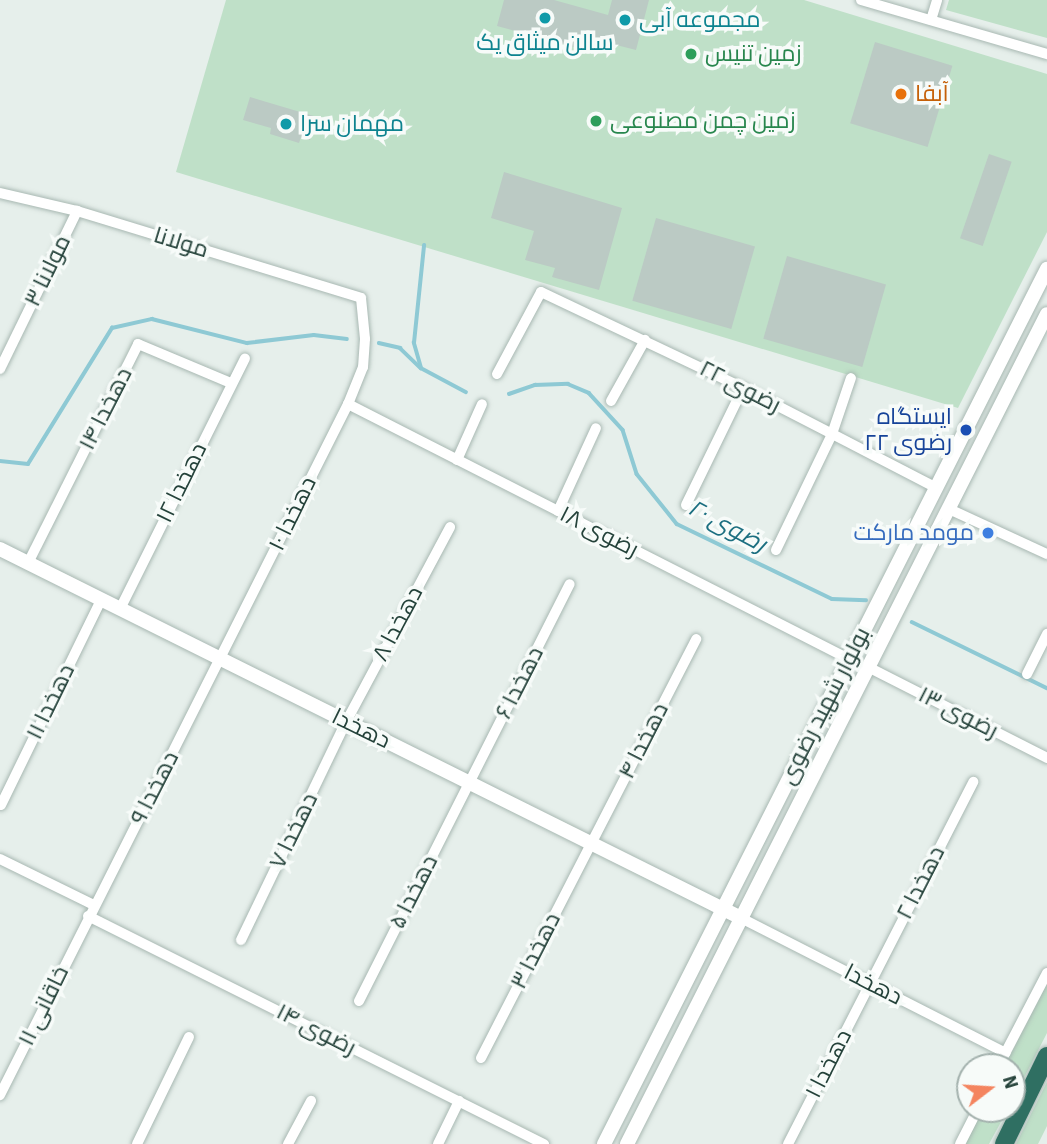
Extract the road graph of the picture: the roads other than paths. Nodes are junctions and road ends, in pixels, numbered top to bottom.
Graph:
1 (861, 0) edge
2 (937, 0) edge
3 (931, 20) junction
4 (1047, 54) edge
5 (0, 193) edge
6 (77, 211) junction
7 (1047, 269) edge
8 (1024, 316) junction
9 (1045, 322) edge
10 (646, 340) junction
11 (245, 358) dead end
12 (363, 368) joint
13 (0, 369) edge
14 (498, 374) dead end
15 (851, 378) dead end
16 (231, 383) junction
17 (743, 388) junction
18 (611, 401) dead end
19 (348, 404) junction
20 (482, 404) dead end
21 (596, 428) dead end
22 (832, 434) junction
23 (457, 460) junction
24 (937, 488) junction
25 (686, 505) dead end
26 (949, 509) junction
27 (558, 511) junction
28 (450, 527) dead end
29 (0, 549) edge
30 (776, 550) dead end
31 (1047, 554) edge
32 (28, 563) junction
33 (570, 584) dead end
34 (101, 600) junction
35 (120, 609) junction
36 (1047, 634) edge
37 (696, 639) dead end
38 (221, 659) junction
39 (849, 659) junction
40 (868, 667) junction
41 (1027, 674) dead end
42 (346, 722) junction
43 (1047, 758) edge
44 (972, 782) dead end
45 (469, 783) junction
46 (1, 805) edge
47 (592, 844) junction
48 (0, 859) edge
49 (94, 905) junction
50 (722, 909) junction
51 (88, 916) junction
52 (741, 918) junction
53 (241, 940) dead end
54 (1047, 973) edge
55 (870, 984) junction
56 (359, 1001) dead end
57 (189, 1037) dead end
58 (1006, 1053) joint
59 (1047, 1056) edge
60 (481, 1058) dead end
61 (0, 1096) edge
62 (311, 1101) dead end
63 (459, 1101) junction
64 (971, 1123) edge
65 (137, 1144) edge
66 (288, 1144) edge
67 (438, 1144) edge
68 (544, 1144) edge
69 (604, 1144) edge
70 (627, 1144) edge
71 (788, 1144) edge
72 (960, 1144) edge
73 (1004, 1144) edge

1 - 3 street
2 - 3 street
3 - 4 street
5 - 6 street, مولانا
6 - 12 street, مولانا
6 - 13 street, مولانا ۳
7 - 8 street, بولوار شهید رضوی
8 - 9 street
8 - 24 street, بولوار شهید رضوی
9 - 26 street, بولوار شهید رضوی
10 - 14 street, رضوی ۲۲
10 - 17 street, رضوی ۲۲
10 - 18 street
11 - 16 street, دهخدا ۱۲
12 - 19 street, دهخدا ۱۰
15 - 22 street
16 - 32 street, دهخدا ۱۴
16 - 35 street, دهخدا ۱۲
17 - 22 street, رضوی ۲۲
17 - 25 street
19 - 23 street, رضوی ۱۸
19 - 38 street, دهخدا ۱۰
20 - 23 street
21 - 27 street
22 - 24 street, رضوی ۲۲
22 - 30 street
23 - 27 street, رضوی ۱۸
24 - 39 street, بولوار شهید رضوی
26 - 31 street
26 - 40 street, بولوار شهید رضوی
27 - 39 street, رضوی ۱۸
28 - 42 street, دهخدا ۸
29 - 32 street, دهخدا
32 - 34 street, دهخدا
33 - 45 street, دهخدا ۶
34 - 35 street, دهخدا
34 - 46 street, دهخدا ۱۱
35 - 38 street, دهخدا
36 - 41 street
37 - 47 street, دهخدا ۴
38 - 42 street, دهخدا
38 - 49 street, دهخدا ۹
39 - 50 street, بولوار شهید رضوی
40 - 43 street, رضوی ۱۳
40 - 52 street, بولوار شهید رضوی
42 - 45 street, دهخدا
42 - 53 street, دهخدا ۷
44 - 55 street, دهخدا ۲
45 - 47 street, دهخدا
45 - 56 street, دهخدا ۵
47 - 50 street, دهخدا
47 - 60 street, دهخدا ۳
48 - 49 street
49 - 51 street, دهخدا ۹
50 - 52 street, دهخدا
50 - 69 street, بولوار شهید رضوی
51 - 61 street, خاقانی ۱۱
51 - 63 street, رضوی ۱۴
52 - 55 street, دهخدا
52 - 70 street, بولوار شهید رضوی
54 - 58 street
55 - 58 street, دهخدا
55 - 71 street, دهخدا ۱
57 - 65 street
59 - 73 highway
62 - 66 street
63 - 67 street
63 - 68 street, رضوی ۱۴
64 - 72 street

